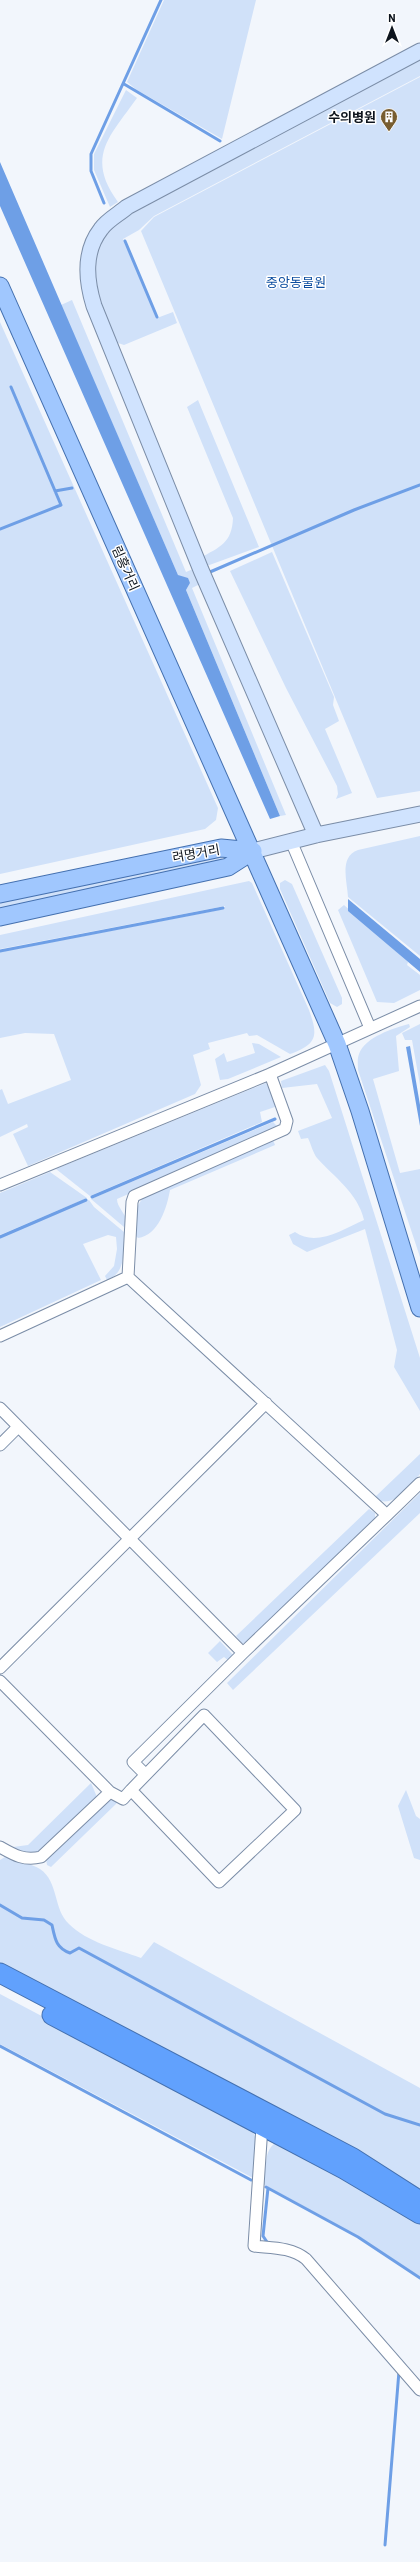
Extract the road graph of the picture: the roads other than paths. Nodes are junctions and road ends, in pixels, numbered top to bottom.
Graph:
1 (420, 51) edge
2 (0, 286) edge
3 (420, 814) edge
4 (316, 834) junction
5 (291, 841) junction
6 (252, 851) junction
7 (0, 894) edge
8 (0, 917) edge
9 (420, 1006) edge
10 (370, 1028) junction
11 (337, 1044) junction
12 (270, 1074) junction
13 (0, 1185) edge
14 (128, 1277) junction
15 (420, 1308) edge
16 (0, 1336) edge
17 (266, 1403) junction
18 (0, 1408) edge
19 (18, 1427) junction
20 (0, 1445) edge
21 (420, 1483) edge
22 (387, 1515) junction
23 (131, 1540) junction
24 (242, 1653) junction
25 (0, 1668) edge
26 (0, 1681) edge
27 (145, 1774) junction
28 (131, 1790) junction
29 (110, 1792) junction
30 (0, 1847) edge
31 (0, 1973) edge
32 (0, 1987) edge
33 (262, 2126) junction
34 (420, 2201) edge
35 (420, 2214) edge
36 (420, 2390) edge

1 - 4 street
2 - 6 main road, 림흥거리
3 - 4 street
4 - 5 street
5 - 6 street
5 - 10 street
6 - 7 main road, 려명거리
6 - 8 main road, 려명거리
6 - 11 main road, 림흥거리
9 - 10 street
10 - 11 street
11 - 12 street
11 - 15 main road, 림흥거리
12 - 13 street
12 - 14 street
14 - 16 street
14 - 17 street
17 - 22 street
17 - 23 street
18 - 19 street
19 - 20 street
19 - 23 street
21 - 22 street
22 - 24 street
23 - 24 street
23 - 25 street
24 - 27 street
26 - 29 street
27 - 28 street
27 - 28 street
28 - 29 street
29 - 30 street
31 - 34 highway
32 - 33 highway
33 - 35 highway
33 - 36 street

